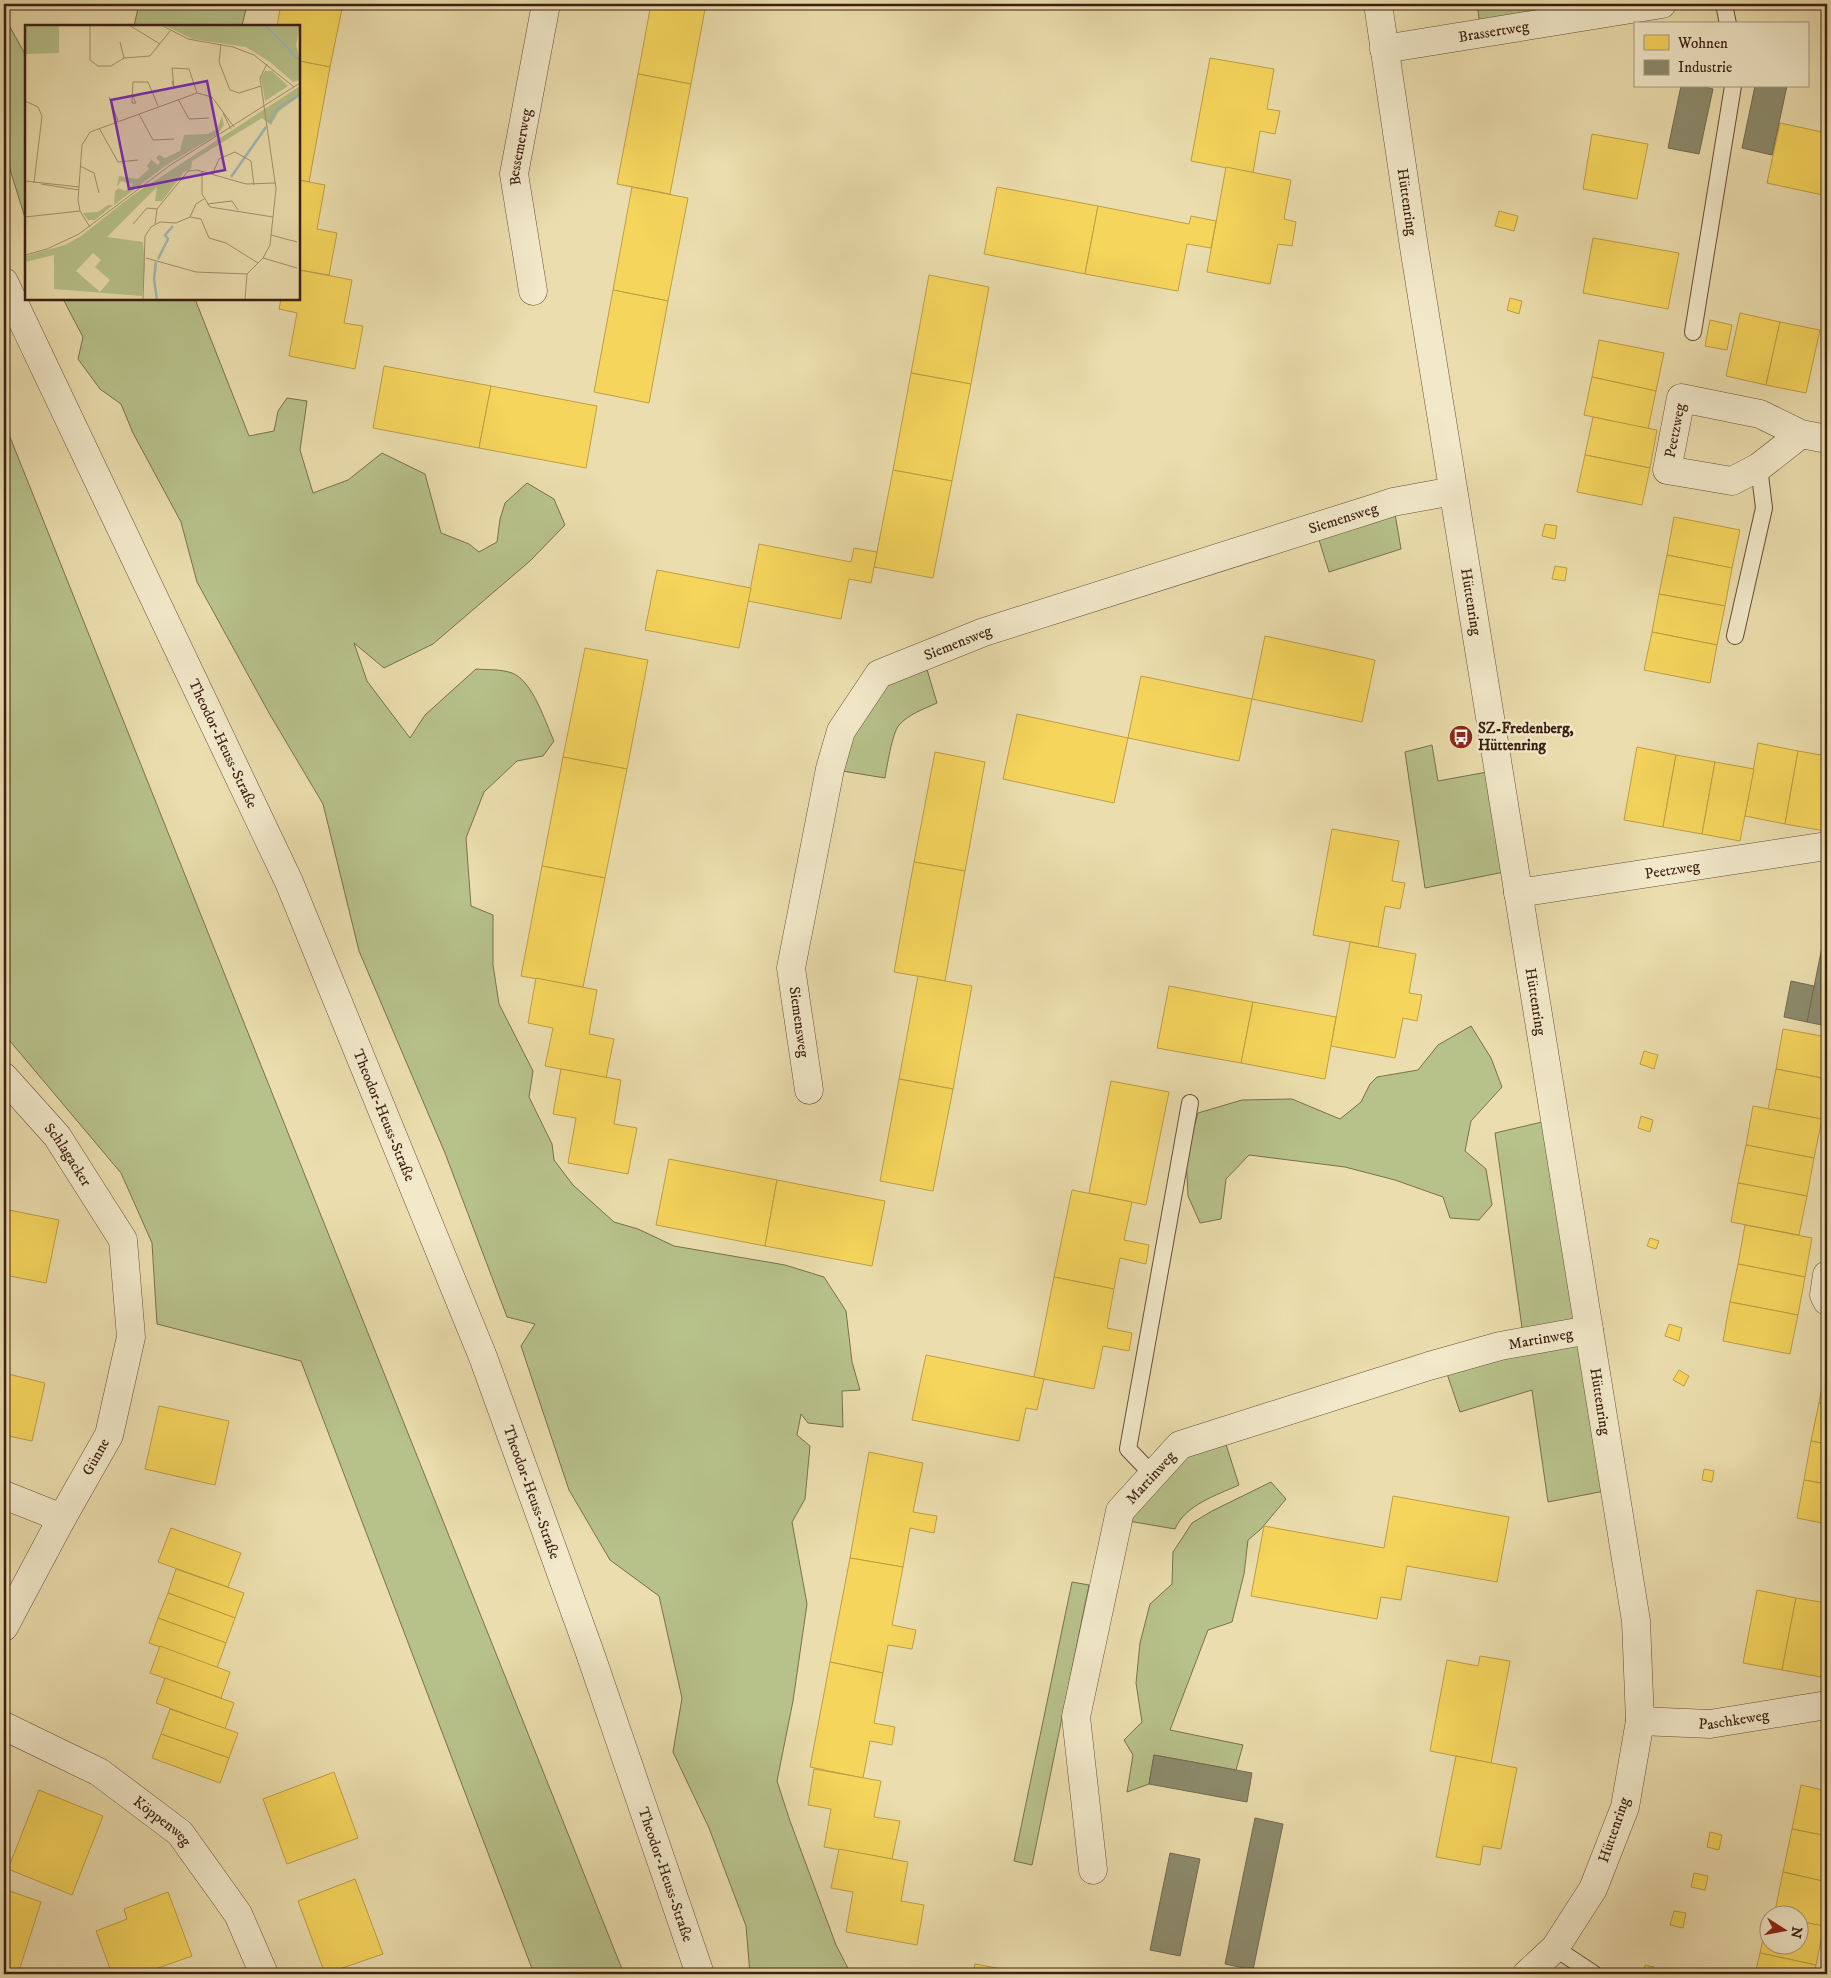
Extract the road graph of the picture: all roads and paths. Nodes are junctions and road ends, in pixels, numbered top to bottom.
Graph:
1 (546, 4) edge
2 (1378, 4) edge
3 (1662, 4) edge
4 (1724, 4) edge
5 (1728, 22) edge
6 (1384, 49) junction
7 (1733, 88) edge
8 (4, 282) edge
9 (533, 291) dead end
10 (1693, 332) dead end
11 (1814, 437) edge
12 (1759, 467) junction
13 (1453, 491) junction
14 (1735, 636) dead end
15 (1827, 846) edge
16 (1518, 893) junction
17 (4, 1076) edge
18 (809, 1090) dead end
19 (1190, 1102) dead end
20 (123, 1240) joint
21 (1827, 1274) edge
22 (1827, 1301) edge
23 (1589, 1330) junction
24 (1153, 1474) junction
25 (4, 1495) edge
26 (62, 1518) junction
27 (4, 1627) edge
28 (1827, 1705) edge
29 (1640, 1721) junction
30 (4, 1726) edge
31 (1093, 1870) dead end
32 (1555, 1948) junction
33 (264, 1974) edge
34 (700, 1974) edge
35 (1528, 1974) edge
36 (1594, 1974) edge

1 - 9 street, Bessemerweg
2 - 6 street, Hüttenring
3 - 6 street, Brassertweg
4 - 5 lane
6 - 13 street, Hüttenring
7 - 10 lane
8 - 34 street, Theodor-Heuss-Straße
11 - 12 street, Peetzweg
11 - 12 street, Peetzweg
12 - 14 lane
13 - 16 street, Hüttenring
13 - 18 street, Siemensweg
15 - 16 street, Peetzweg
16 - 23 street, Hüttenring
17 - 20 street, Schlagacker
19 - 24 lane
20 - 26 street, Günne
21 - 22 street
23 - 24 street, Martinweg
23 - 29 street, Hüttenring
24 - 31 street, Martinweg
25 - 26 street
26 - 27 street, Günne
28 - 29 street, Paschkeweg
29 - 32 street, Hüttenring
30 - 33 street, Köppenweg
32 - 35 street, Hüttenring
32 - 36 lane

